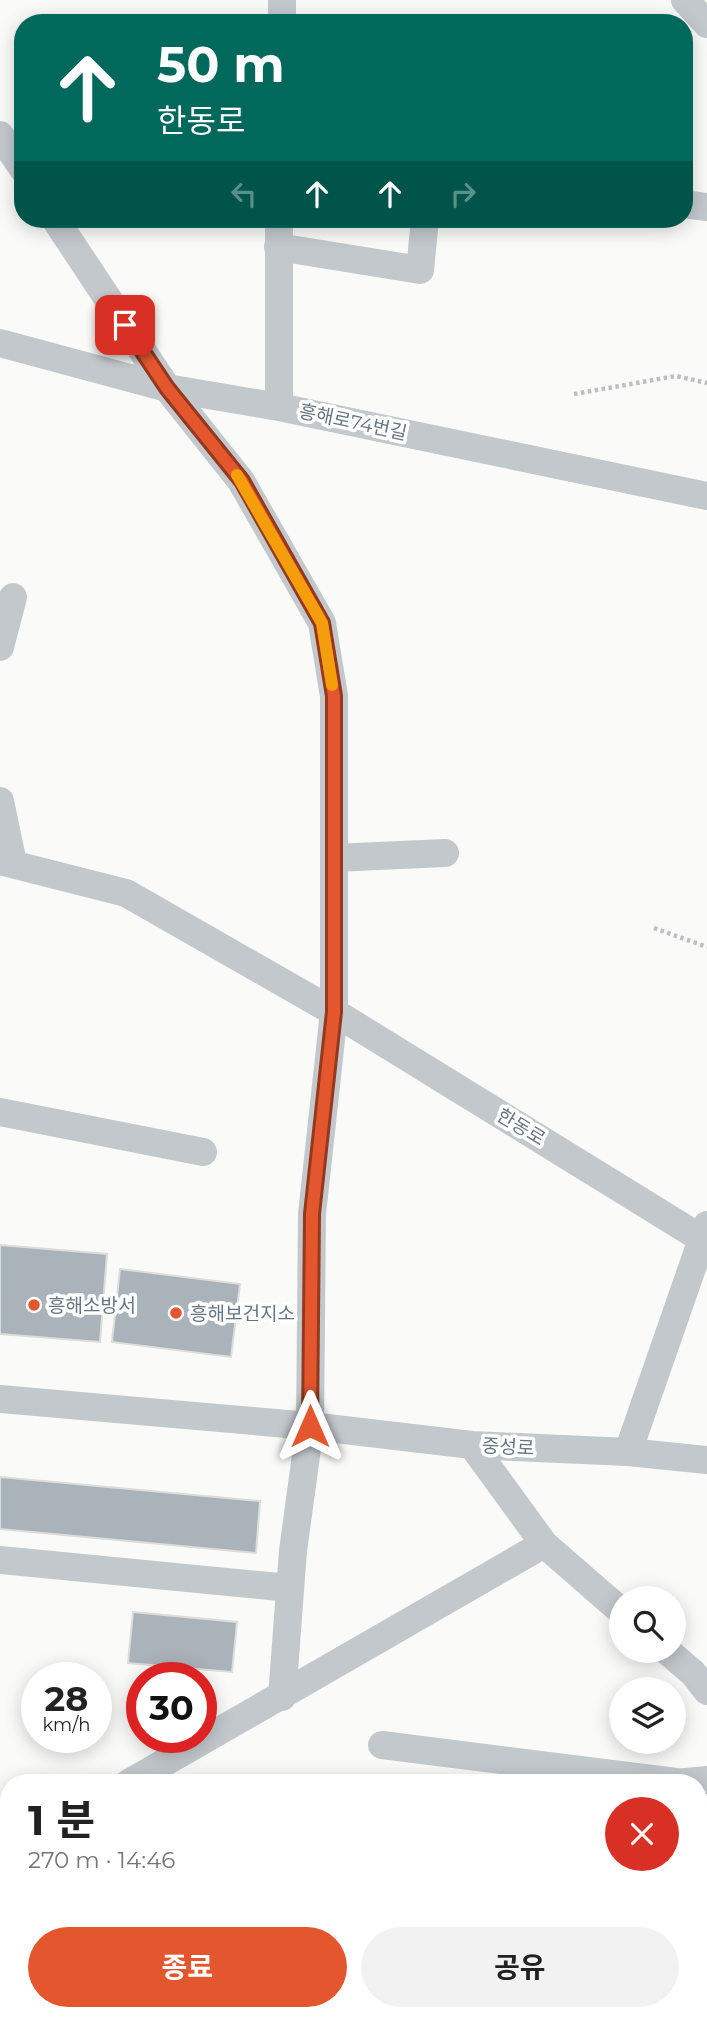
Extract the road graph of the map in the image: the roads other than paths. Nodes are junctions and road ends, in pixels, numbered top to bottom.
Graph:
1 (685, 0) edge
2 (707, 24) edge
3 (0, 135) edge
4 (14, 156) edge
5 (61, 228) edge
6 (279, 228) edge
7 (424, 228) edge
8 (278, 247) junction
9 (0, 342) edge
10 (167, 388) junction
11 (279, 407) junction
12 (707, 496) edge
13 (13, 597) dead end
14 (0, 647) edge
15 (0, 800) edge
16 (445, 853) dead end
17 (334, 858) junction
18 (7, 862) edge
19 (334, 1012) junction
20 (0, 1112) edge
21 (203, 1153) dead end
22 (706, 1235) edge
23 (0, 1399) edge
24 (310, 1426) junction
25 (472, 1446) junction
26 (628, 1452) junction
27 (707, 1460) edge
28 (544, 1544) junction
29 (0, 1560) edge
30 (290, 1588) junction
31 (609, 1601) edge
32 (681, 1663) edge
33 (707, 1691) edge
34 (282, 1697) junction
35 (382, 1745) dead end
36 (146, 1774) edge
37 (606, 1774) edge

1 - 2 street
3 - 4 street
5 - 10 street
6 - 8 street
7 - 8 street
8 - 11 street
9 - 10 street, 흥해로74번길
10 - 11 street, 흥해로74번길
10 - 17 street
11 - 12 street, 흥해로74번길
13 - 14 street
15 - 18 street
16 - 17 street
17 - 19 street
18 - 19 street, 한동로
19 - 22 street, 한동로
19 - 24 street
20 - 21 street
22 - 26 street
23 - 24 street, 중성로
24 - 25 street, 중성로
24 - 30 street
25 - 26 street, 중성로
25 - 28 street
26 - 27 street, 중성로
28 - 31 street
28 - 34 street
29 - 30 street
30 - 34 street
32 - 33 street
34 - 36 street
35 - 37 street

